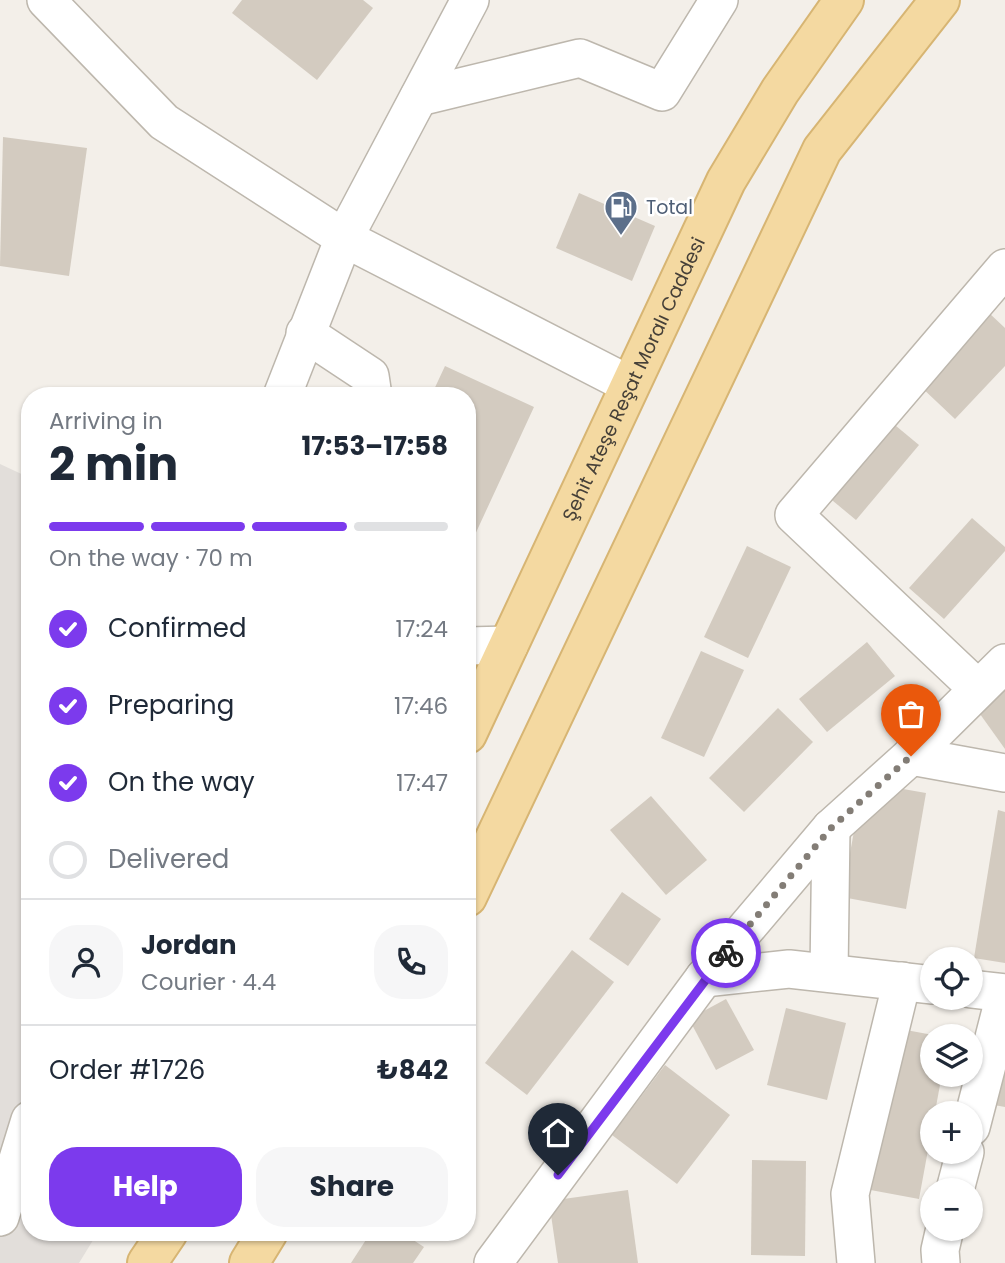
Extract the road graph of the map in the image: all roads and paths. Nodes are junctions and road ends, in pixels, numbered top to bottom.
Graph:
1 (46, 0) edge
2 (470, 0) edge
3 (719, 0) edge
4 (844, 0) edge
5 (940, 0) edge
6 (418, 97) junction
7 (344, 238) junction
8 (1005, 268) edge
9 (305, 333) junction
10 (630, 385) junction
11 (285, 387) edge
12 (372, 387) edge
13 (509, 645) junction
14 (476, 646) edge
15 (1005, 663) edge
16 (978, 689) junction
17 (476, 715) edge
18 (911, 756) junction
19 (1005, 773) edge
20 (831, 828) junction
21 (476, 878) edge
22 (829, 973) junction
23 (704, 978) junction
24 (917, 983) edge
25 (983, 991) edge
26 (1005, 994) edge
27 (978, 1101) edge
28 (21, 1149) edge
29 (0, 1217) edge
30 (161, 1241) edge
31 (262, 1241) edge
32 (942, 1241) edge
33 (147, 1263) edge
34 (249, 1263) edge
35 (493, 1263) edge
36 (856, 1263) edge
37 (941, 1263) edge

1 - 7 street
2 - 6 street
3 - 6 street
4 - 10 main road, Şehit Ateşe Reşat Moralı Caddesi
5 - 21 main road
6 - 7 street
7 - 9 street
7 - 10 street
8 - 16 street
9 - 11 street
9 - 12 street
10 - 13 main road, Şehit Ateşe Reşat Moralı Caddesi
13 - 14 street
13 - 17 main road, Şehit Ateşe Reşat Moralı Caddesi
15 - 16 street
16 - 18 street
18 - 19 street
18 - 20 street
20 - 22 street
20 - 23 street
22 - 23 street
22 - 24 street
23 - 35 street
24 - 36 street
25 - 26 street
26 - 27 street
28 - 29 street
30 - 33 main road
31 - 34 main road
32 - 37 street

